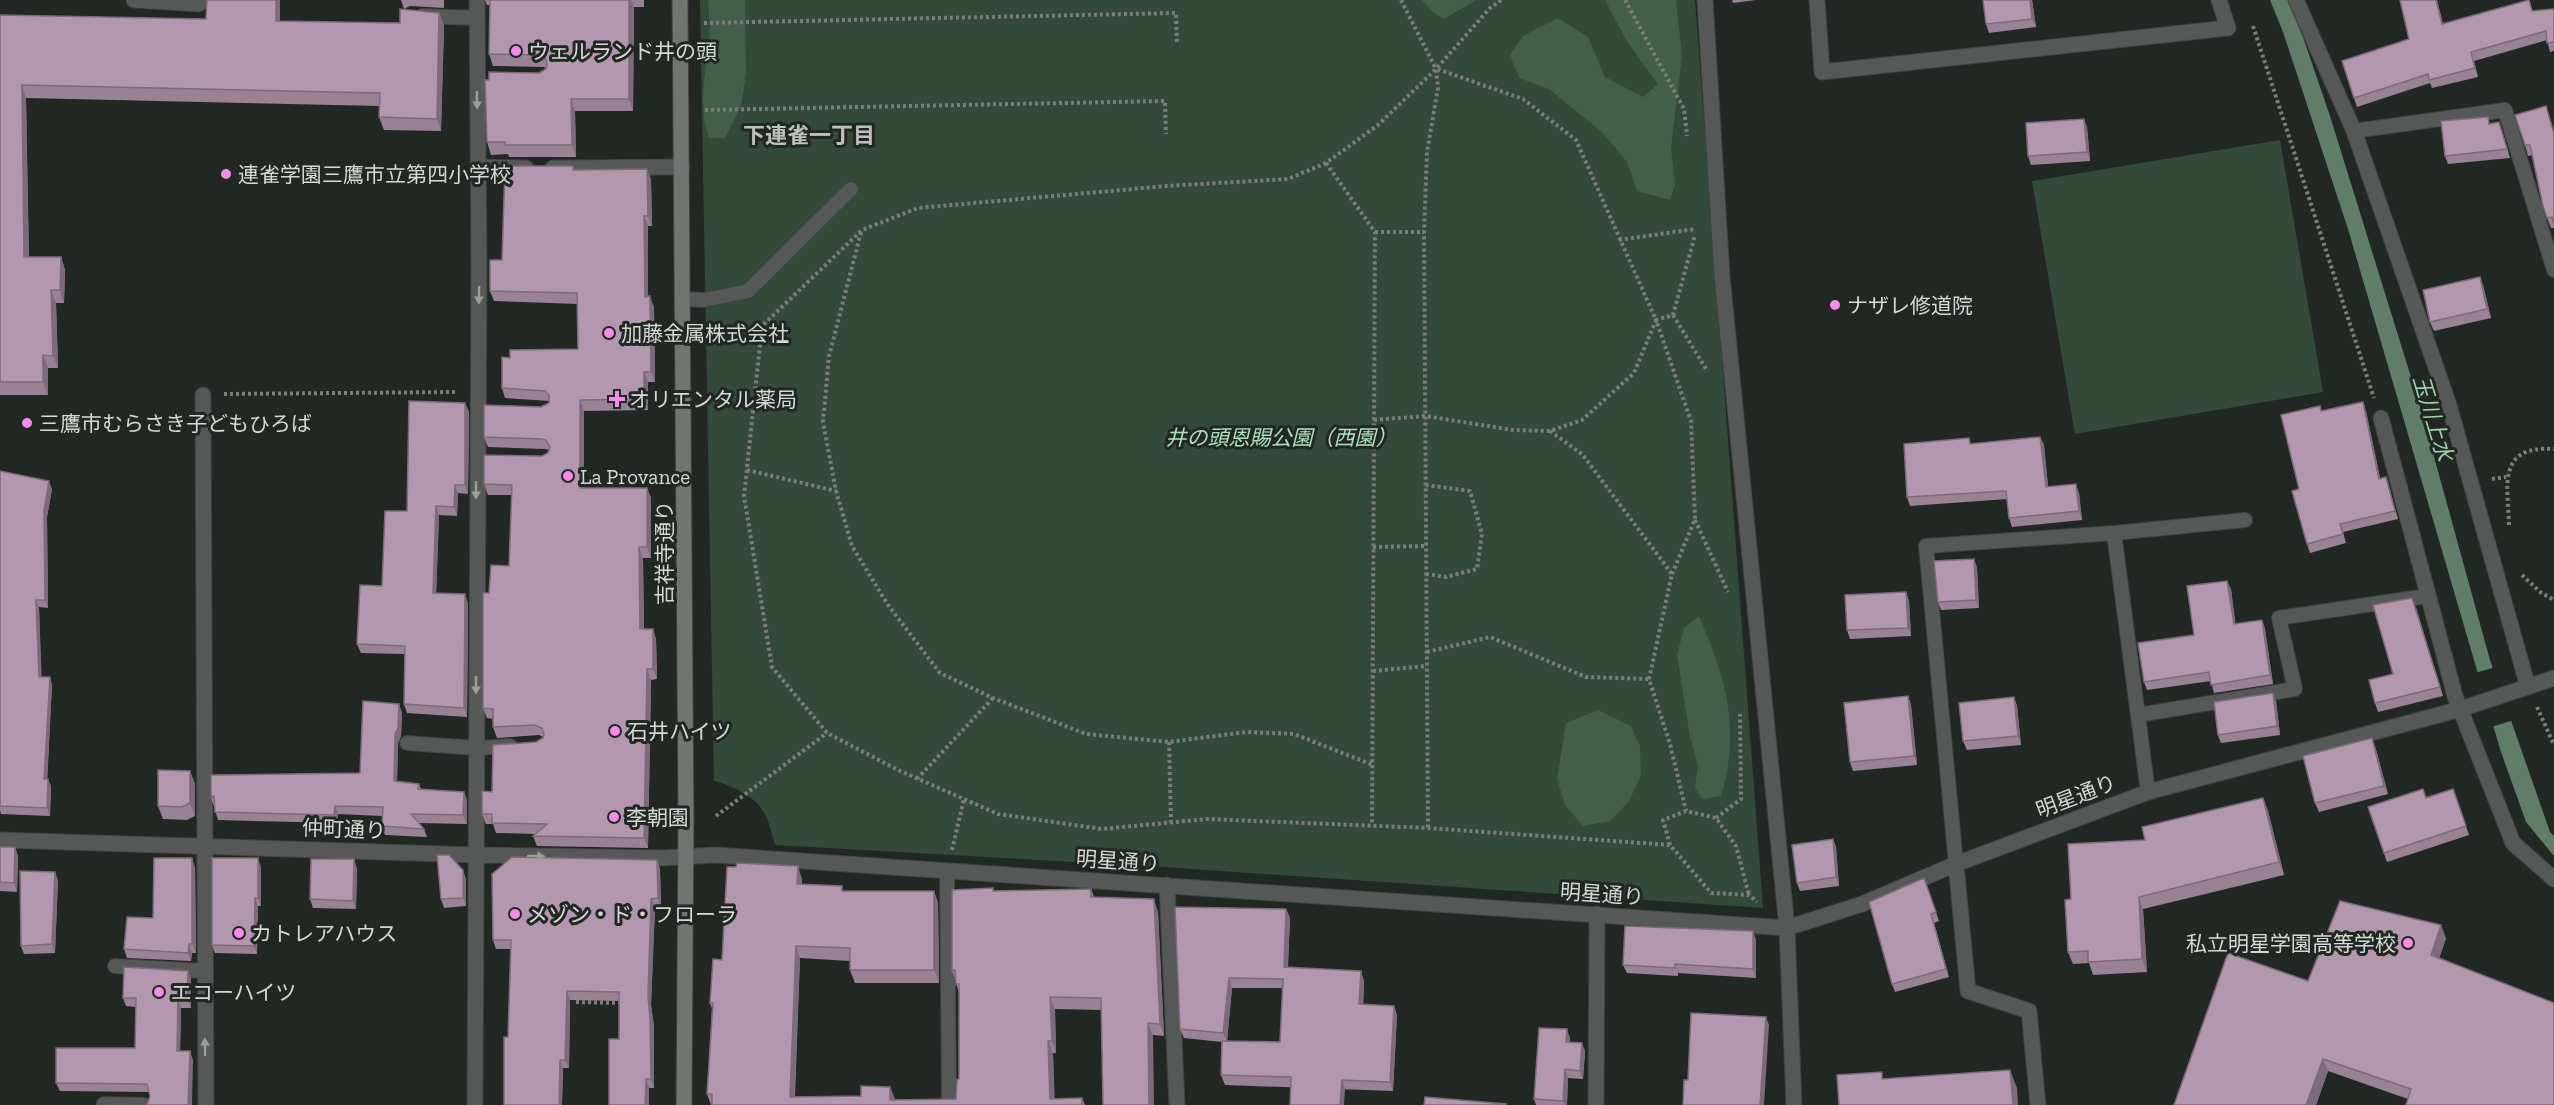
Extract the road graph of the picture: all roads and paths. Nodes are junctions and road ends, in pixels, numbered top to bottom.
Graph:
1 (134, 0) edge
2 (199, 0) edge
3 (477, 0) edge
4 (680, 0) edge
5 (1401, 0) edge
6 (1501, 0) edge
7 (1625, 0) edge
8 (1705, 0) edge
9 (1817, 0) edge
10 (2219, 0) edge
11 (2296, 0) edge
12 (410, 15) edge
13 (2249, 15) dead end
14 (477, 18) junction
15 (704, 23) dead end
16 (1177, 44) dead end
17 (1436, 69) junction
18 (704, 110) dead end
19 (2354, 131) junction
20 (1166, 134) dead end
21 (1688, 142) dead end
22 (1326, 163) junction
23 (478, 167) junction
24 (682, 167) junction
25 (851, 189) dead end
26 (1695, 218) dead end
27 (1696, 229) junction
28 (862, 230) junction
29 (1375, 232) junction
30 (1424, 232) junction
31 (1619, 240) junction
32 (2554, 270) edge
33 (683, 299) junction
34 (1656, 320) junction
35 (203, 394) joint
36 (481, 401) junction
37 (1425, 416) junction
38 (2381, 418) joint
39 (1374, 420) junction
40 (1550, 431) junction
41 (2554, 448) edge
42 (747, 470) junction
43 (1426, 485) junction
44 (836, 492) junction
45 (1695, 519) junction
46 (2245, 520) dead end
47 (2114, 533) junction
48 (2510, 536) dead end
49 (1426, 546) junction
50 (1374, 547) junction
51 (2521, 573) dead end
52 (1426, 574) junction
53 (1672, 574) junction
54 (2427, 596) junction
55 (2554, 600) edge
56 (1733, 603) dead end
57 (1427, 652) junction
58 (1427, 666) junction
59 (1373, 671) junction
60 (2554, 678) edge
61 (1649, 679) junction
62 (2528, 687) junction
63 (993, 698) junction
64 (2461, 709) junction
65 (2138, 715) junction
66 (826, 733) junction
67 (1169, 742) junction
68 (407, 743) dead end
69 (529, 745) edge
70 (2554, 745) edge
71 (476, 748) junction
72 (1372, 765) junction
73 (917, 778) junction
74 (2148, 792) junction
75 (964, 799) junction
76 (1686, 810) junction
77 (716, 816) dead end
78 (1171, 823) junction
79 (1372, 825) junction
80 (1428, 828) junction
81 (0, 840) edge
82 (1670, 845) junction
83 (205, 846) junction
84 (477, 855) junction
85 (686, 856) junction
86 (1956, 864) junction
87 (947, 871) junction
88 (2554, 879) edge
89 (1167, 885) junction
90 (1749, 895) junction
91 (1597, 914) junction
92 (1787, 928) junction
93 (115, 966) dead end
94 (205, 971) junction
95 (576, 1002) edge
96 (632, 1004) edge
97 (105, 1104) edge
98 (144, 1105) edge
99 (206, 1105) edge
100 (475, 1105) edge
101 (684, 1105) edge
102 (949, 1105) edge
103 (1177, 1105) edge
104 (1596, 1105) edge
105 (1794, 1105) edge
106 (2038, 1105) edge

1 - 2 street
3 - 14 street
4 - 24 main road, 吉祥寺通り
5 - 17 path
6 - 17 path
7 - 21 path
8 - 92 street
9 - 10 street
11 - 19 street
12 - 14 lane
13 - 38 path
14 -> 23 street
15 - 16 path
17 - 22 path
17 - 30 path
17 - 31 path
18 - 20 path
19 - 32 lane
19 - 62 street
22 - 28 path
22 - 29 path
23 - 24 street
23 -> 36 street
24 - 33 main road, 吉祥寺通り
25 - 33 lane
26 - 27 path
27 - 31 path
27 - 34 path
28 - 42 path
28 - 44 path
29 - 30 path
29 - 39 path
30 - 37 path
31 - 34 path
33 - 85 main road, 吉祥寺通り
34 - 40 path
34 - 45 path
35 - 36 path
35 - 83 street
36 -> 71 street
37 - 39 path
37 - 40 path
37 - 43 path
38 - 54 street
39 - 50 path
40 - 53 path
41 - 48 path
42 - 44 path
42 - 66 path
43 - 49 path
43 - 52 path
44 - 63 path
45 - 53 path
45 - 56 path
46 - 47 lane
47 - 65 lane
47 - 86 lane
49 - 50 path
49 - 52 path
50 - 59 path
51 - 55 path
52 - 57 path
53 - 61 path
54 - 64 street
54 - 65 lane
57 - 58 path
57 - 61 path
58 - 59 path
58 - 80 path
59 - 72 path
60 - 62 street
61 - 76 path
62 - 64 street, 明星通り
62 - 70 path
63 - 67 path
63 - 73 path
64 - 74 street, 明星通り
64 - 88 street
65 - 74 lane
66 - 73 path
66 - 77 path
67 - 72 path
67 - 78 path
68 - 71 lane
69 - 71 lane
71 - 84 street
72 - 79 path
73 - 75 path
74 - 86 street, 明星通り
75 - 78 path
75 - 87 path
76 - 82 path
76 - 90 path
78 - 79 path
79 - 80 path
80 - 82 path
81 - 83 street, 仲町通り
82 - 90 path
83 - 84 street, 仲町通り
83 - 94 street
84 -> 85 street, 仲町通り
84 - 100 street
85 - 87 street, 明星通り
85 - 101 main road, 吉祥寺通り
86 - 92 street, 明星通り
86 - 106 street
87 - 89 street, 明星通り
87 - 102 lane
89 - 91 street, 明星通り
89 - 103 street
90 - 92 path
91 - 92 street, 明星通り
91 - 104 street
92 - 105 street
93 - 94 lane
99 -> 94 street
95 - 96 path
97 - 98 lane

